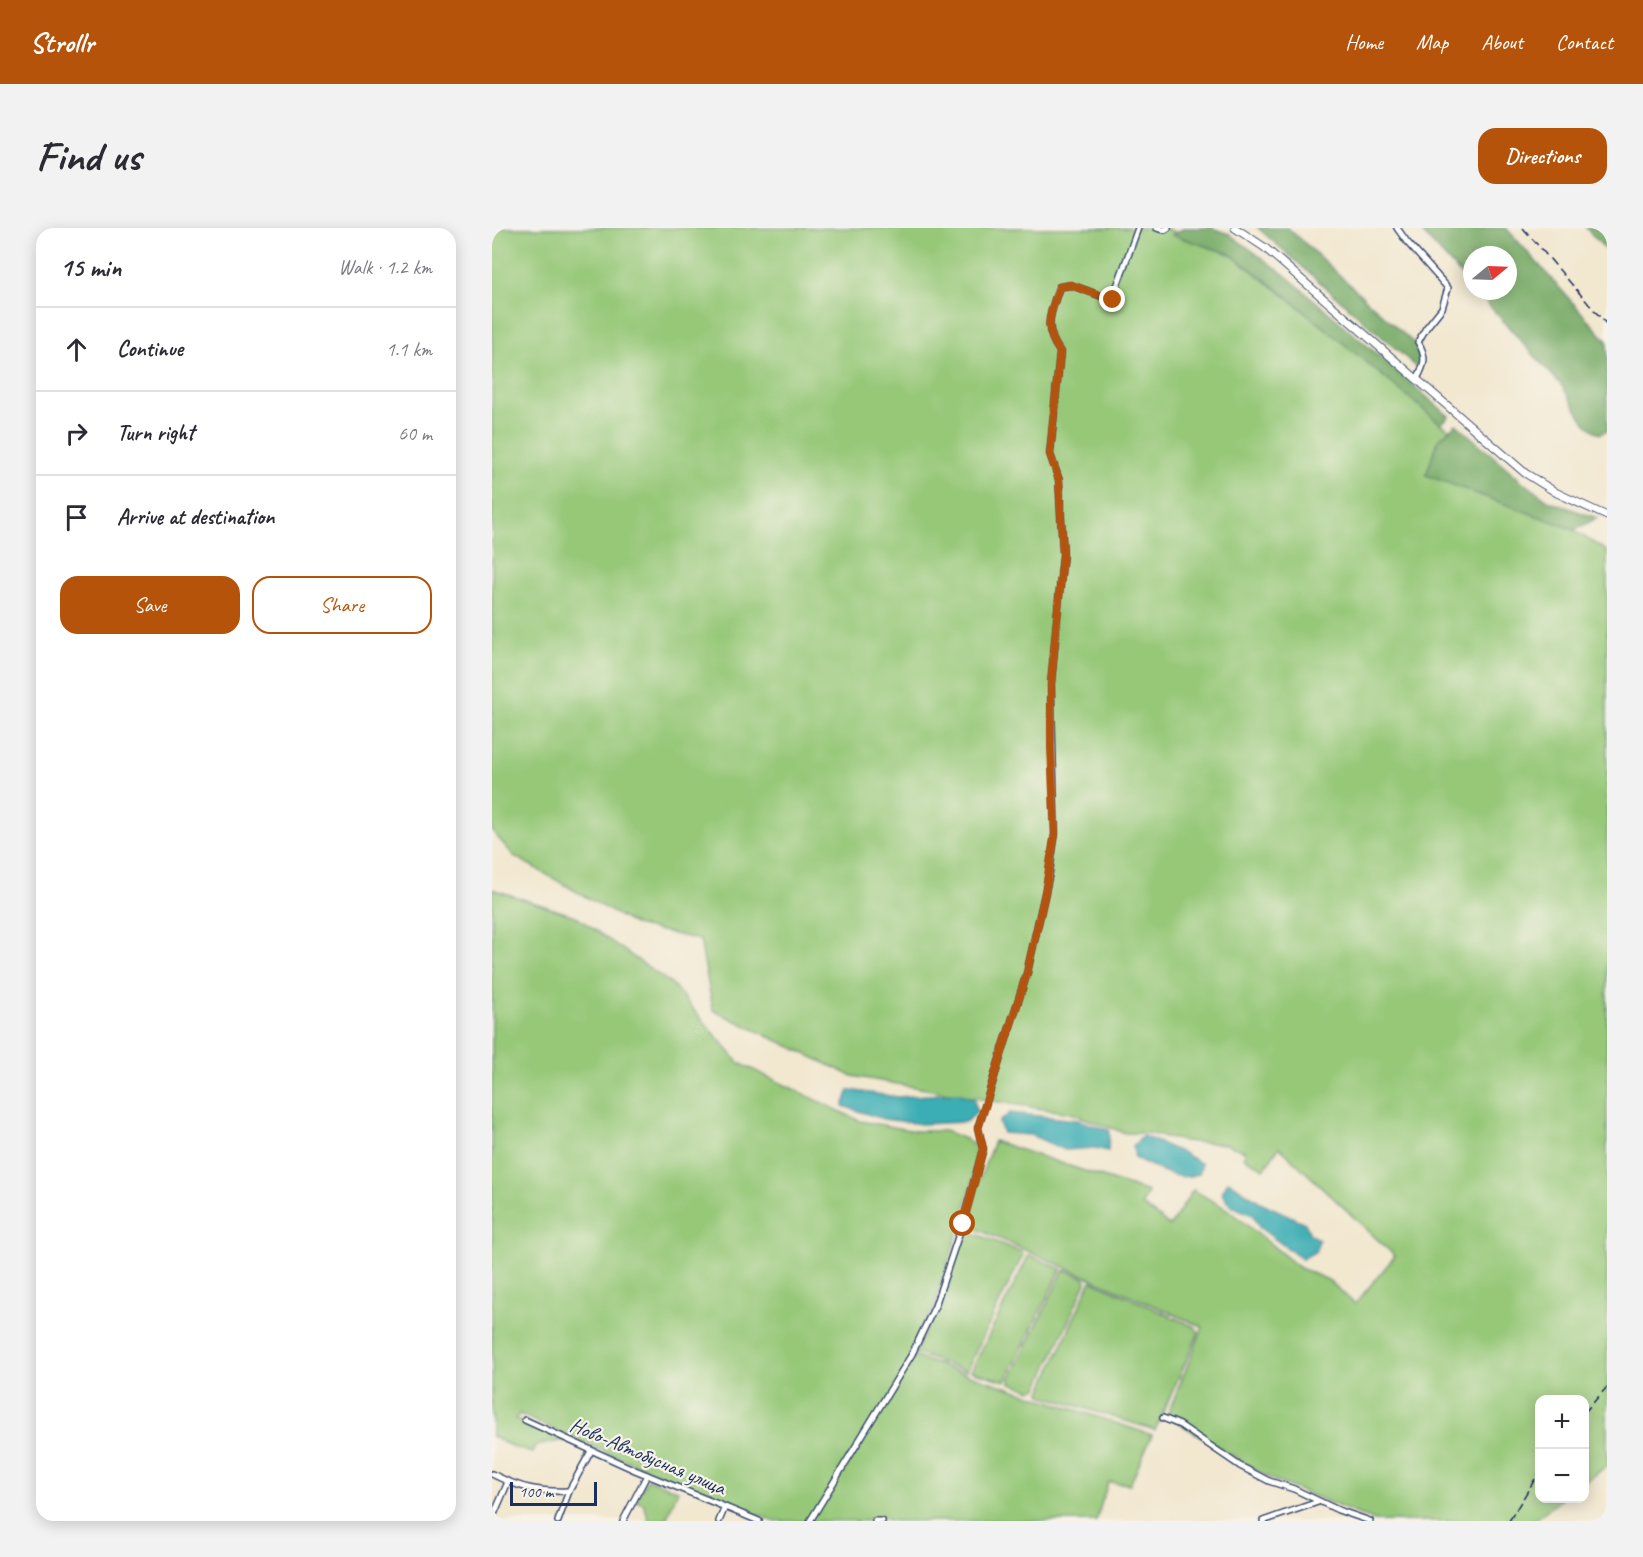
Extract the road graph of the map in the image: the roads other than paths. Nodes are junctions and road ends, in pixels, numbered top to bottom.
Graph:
1 (1138, 228) edge
2 (1157, 228) edge
3 (1168, 228) edge
4 (1235, 228) edge
5 (1397, 228) edge
6 (1417, 379) junction
7 (1607, 516) edge
8 (1163, 1418) dead end
9 (525, 1420) dead end
10 (591, 1451) junction
11 (492, 1474) edge
12 (647, 1475) junction
13 (508, 1482) junction
14 (569, 1491) junction
15 (1318, 1502) junction
16 (725, 1507) junction
17 (492, 1519) edge
18 (558, 1521) edge
19 (623, 1521) edge
20 (719, 1521) edge
21 (759, 1521) edge
22 (810, 1521) edge
23 (875, 1521) edge
24 (882, 1521) edge
25 (1263, 1521) edge
26 (1370, 1521) edge

1 - 22 street
2 - 3 street
4 - 6 main road
5 - 6 street
6 - 7 main road
8 - 15 street
9 - 10 street, Ново-Автобусная улица
10 - 12 street, Ново-Автобусная улица
10 - 14 street
11 - 13 street
12 - 16 street, Ново-Автобусная улица
12 - 19 street
13 - 14 street
13 - 17 street
14 - 18 street
15 - 25 street
15 - 26 street
16 - 20 street
16 - 21 street, Ново-Автобусная улица
23 - 24 street

